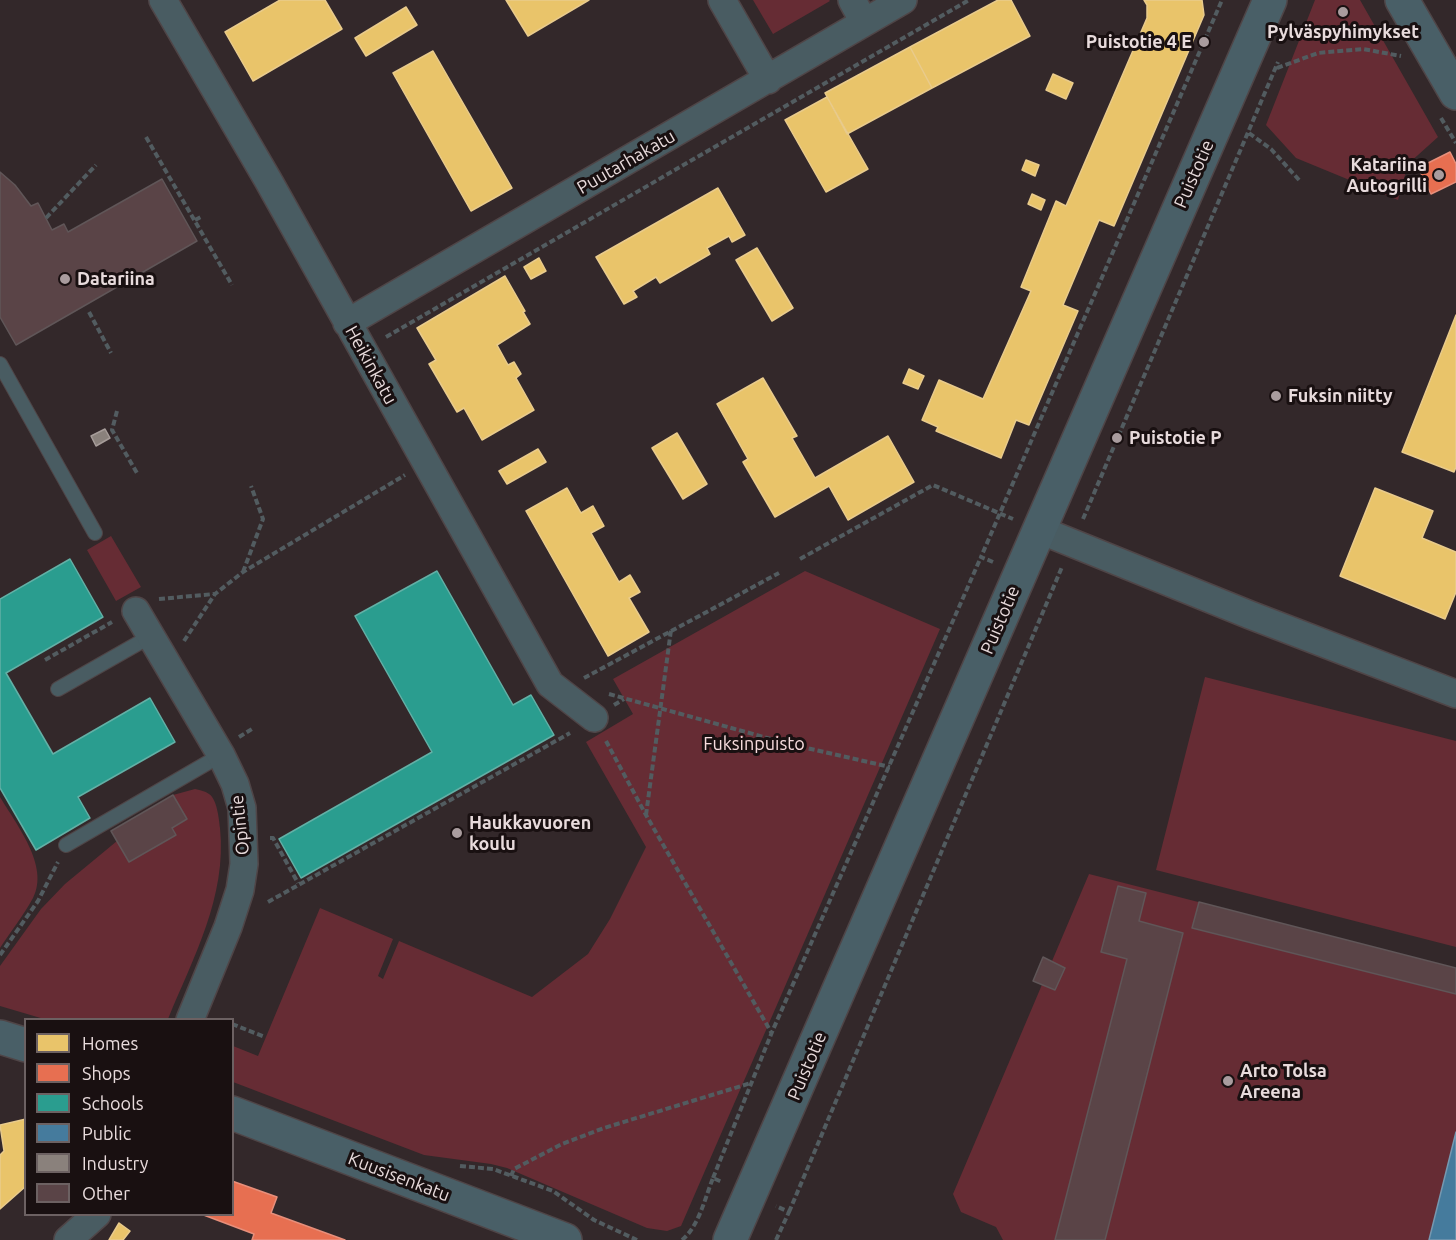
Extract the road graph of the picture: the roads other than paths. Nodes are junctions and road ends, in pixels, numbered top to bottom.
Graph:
1 (164, 0) edge
2 (723, 0) edge
3 (903, 0) edge
4 (1270, 0) edge
5 (1402, 0) edge
6 (858, 11) edge
7 (768, 80) junction
8 (1456, 93) edge
9 (347, 323) junction
10 (0, 364) edge
11 (1040, 530) junction
12 (95, 533) dead end
13 (129, 614) road end
14 (157, 646) junction
15 (58, 689) dead end
16 (1456, 694) edge
17 (594, 718) road end
18 (228, 747) junction
19 (66, 845) road end
20 (191, 1018) edge
21 (0, 1037) edge
22 (24, 1044) edge
23 (234, 1114) edge
24 (96, 1216) edge
25 (68, 1240) edge
26 (565, 1240) edge
27 (730, 1240) edge

1 - 9 street, Heikinkatu
2 - 7 street
3 - 6 street, Puutarhakatu
4 - 11 main road, Puistotie
5 - 8 main road
6 - 7 street, Puutarhakatu
7 - 9 street, Puutarhakatu
9 - 17 street, Heikinkatu
10 - 12 lane
11 - 16 street
11 - 27 main road, Puistotie
13 - 14 street, Opintie
14 - 15 lane
14 - 18 street, Opintie
18 - 19 lane
18 - 20 street, Opintie
21 - 22 main road
23 - 26 main road, Kuusisenkatu
24 - 25 street

